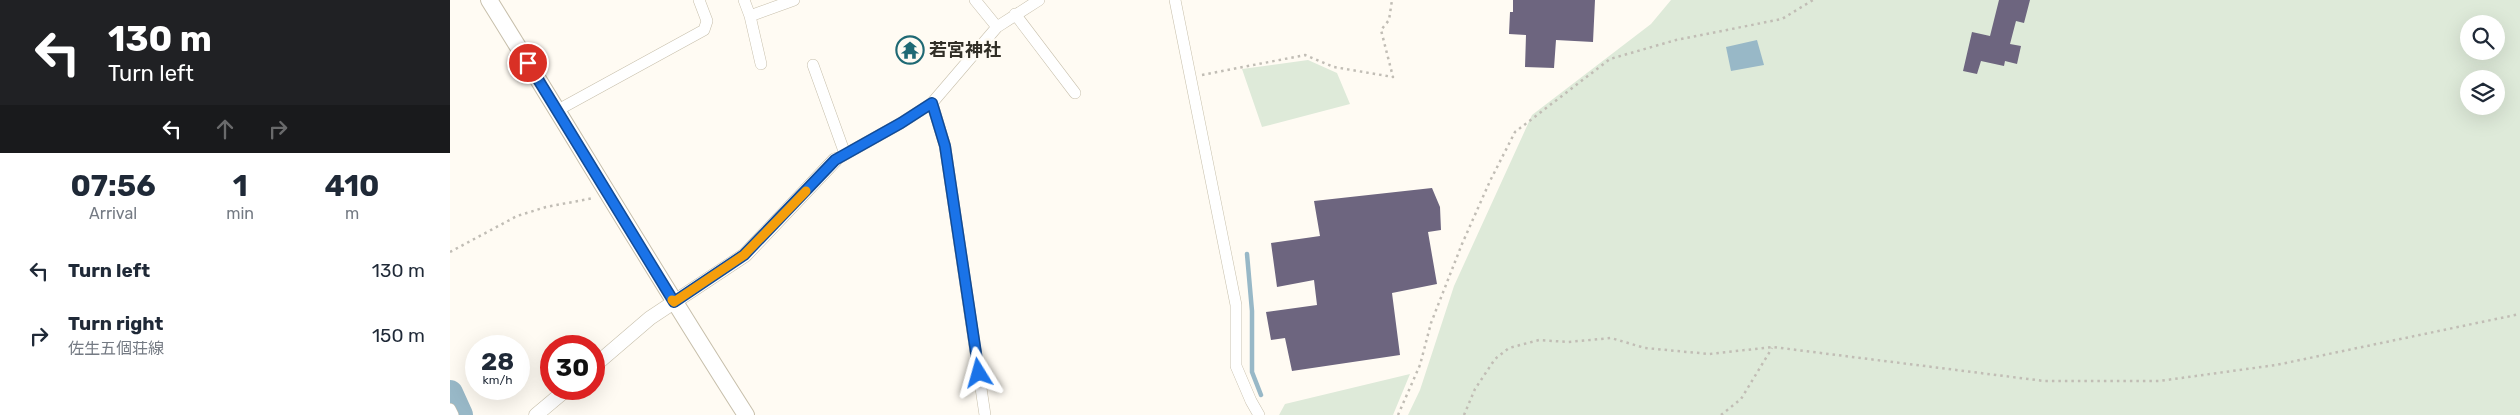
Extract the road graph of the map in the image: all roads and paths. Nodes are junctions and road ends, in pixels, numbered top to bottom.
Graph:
1 (489, 0) edge
2 (698, 0) edge
3 (744, 0) edge
4 (794, 0) edge
5 (976, 0) edge
6 (1040, 0) edge
7 (1175, 0) edge
8 (1392, 0) edge
9 (1813, 0) edge
10 (1015, 14) junction
11 (750, 16) junction
12 (997, 27) junction
13 (761, 64) dead end
14 (813, 65) dead end
15 (1191, 77) junction
16 (1075, 93) dead end
17 (932, 103) junction
18 (558, 110) junction
19 (840, 157) junction
20 (612, 198) junction
21 (450, 252) edge
22 (674, 302) junction
23 (2520, 314) edge
24 (1773, 347) junction
25 (605, 357) edge
26 (554, 400) edge
27 (450, 409) edge
28 (453, 415) edge
29 (536, 415) edge
30 (746, 415) edge
31 (985, 415) edge
32 (1259, 415) edge
33 (1398, 415) edge
34 (1464, 415) edge
35 (1721, 415) edge

1 - 18 main road
2 - 18 street
3 - 11 street
4 - 11 street
5 - 12 street
6 - 10 street
7 - 15 street
8 - 15 path
9 - 33 path
10 - 12 street
10 - 16 street
11 - 13 street
12 - 17 street
14 - 19 street
15 - 32 street
17 - 19 street
17 - 31 street
18 - 20 main road
19 - 22 street
20 - 21 path
20 - 22 main road
22 - 25 street
22 - 30 main road
23 - 24 path
24 - 34 path
24 - 35 path
26 - 29 street
27 - 28 street

